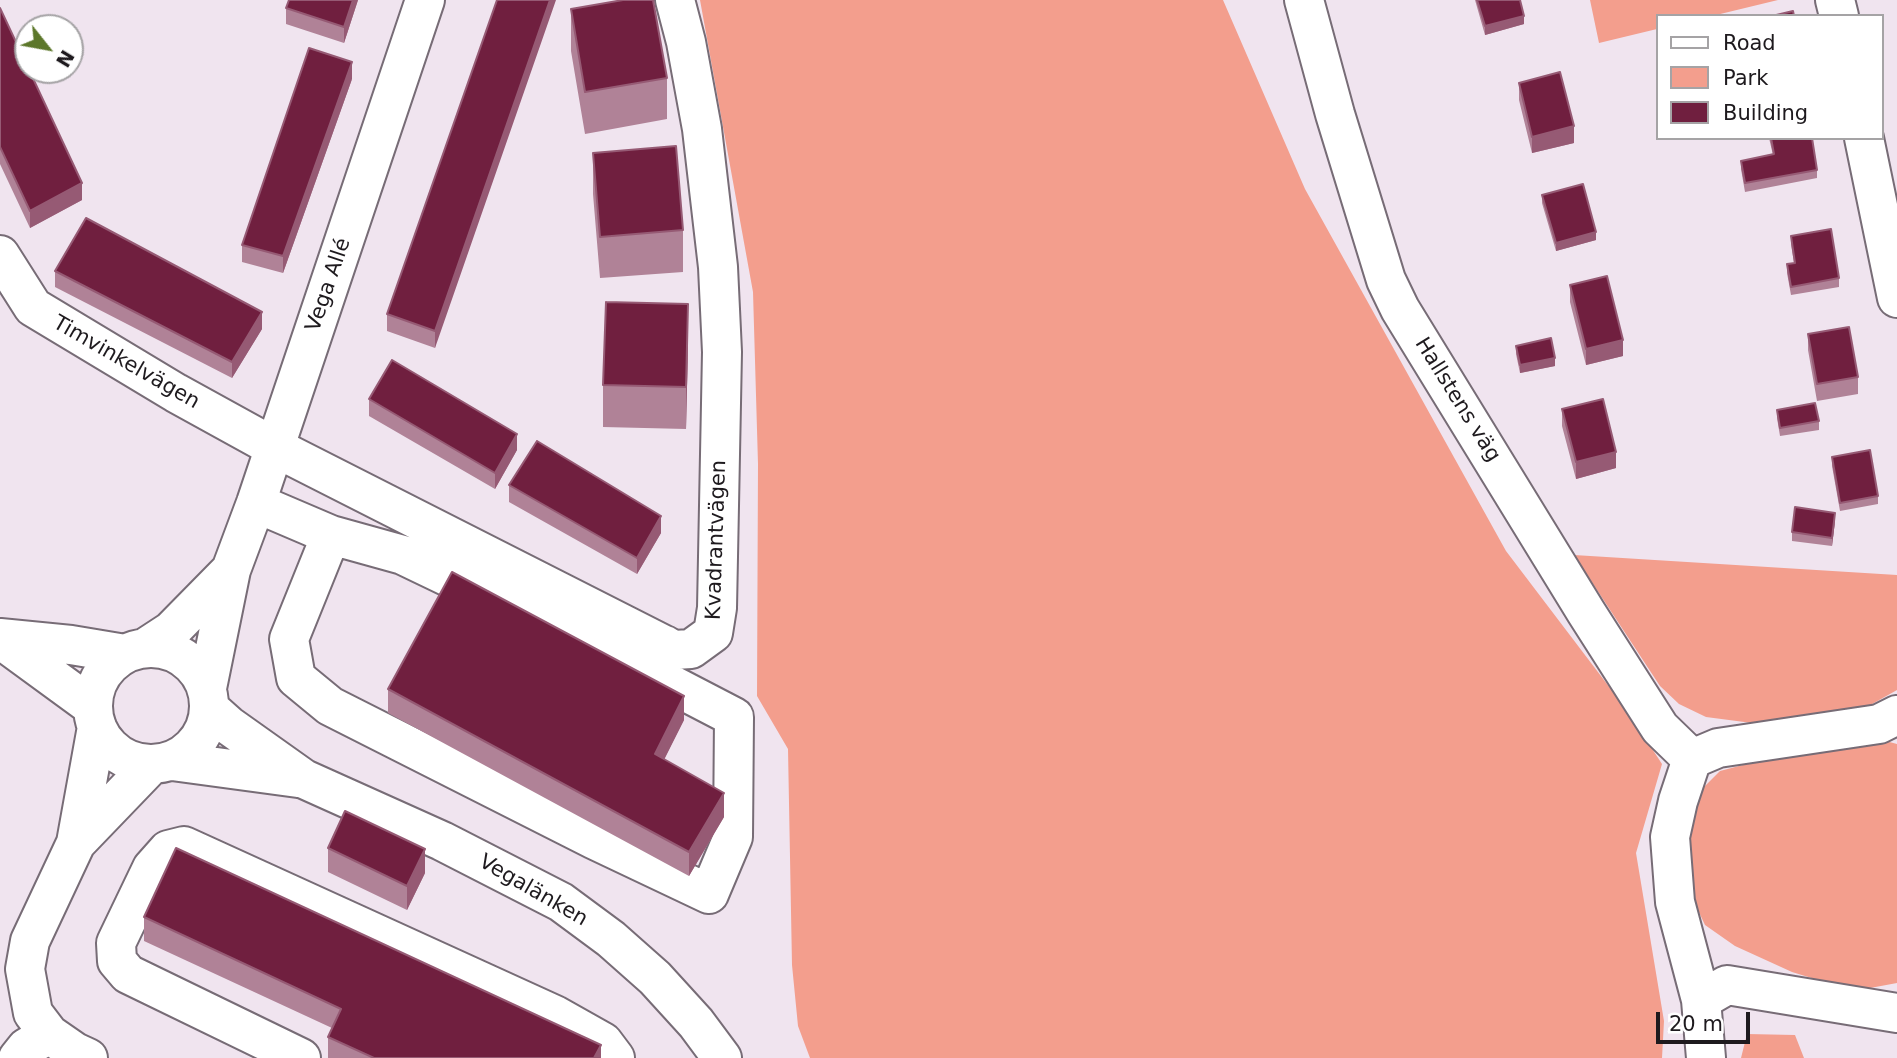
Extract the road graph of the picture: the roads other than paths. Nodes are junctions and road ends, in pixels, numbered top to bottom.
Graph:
1 (425, 0) edge
2 (675, 0) edge
3 (1304, 0) edge
4 (1864, 140) edge
5 (0, 255) edge
6 (1897, 298) edge
7 (274, 447) junction
8 (256, 503) junction
9 (331, 535) junction
10 (231, 570) junction
11 (0, 639) edge
12 (135, 651) junction
13 (661, 661) junction
14 (208, 698) junction
15 (1897, 715) edge
16 (95, 717) junction
17 (1692, 759) junction
18 (162, 762) junction
19 (304, 779) junction
20 (76, 843) junction
21 (14, 989) edge
22 (1701, 999) junction
23 (1897, 1013) edge
24 (61, 1048) edge
25 (18, 1058) edge
26 (301, 1058) edge
27 (615, 1058) edge
28 (722, 1058) edge
29 (1706, 1058) edge

1 - 7 street, Vega Allé
2 - 13 street, Kvadrantvägen
3 - 17 street, Hallstens väg
4 - 6 street
5 - 7 street, Timvinkelvägen
7 - 8 street, Vega Allé
7 - 13 street, Kvadrantvägen
8 - 9 street
8 - 10 street, Vega Allé
9 - 13 street
9 - 13 street
10 - 12 street, Vega Allé
10 - 14 street, Vega Allé
11 - 12 street
11 - 16 street
12 - 14 street
12 - 16 street
14 - 18 street
14 - 19 street, Vegalänken
15 - 17 street
16 - 18 street
16 - 20 street
17 - 22 street
18 - 19 street, Vegalänken
18 - 20 street
19 - 28 street, Vegalänken
20 - 21 street
21 - 24 street
22 - 23 street
22 - 29 street
24 - 25 street
26 - 27 street

